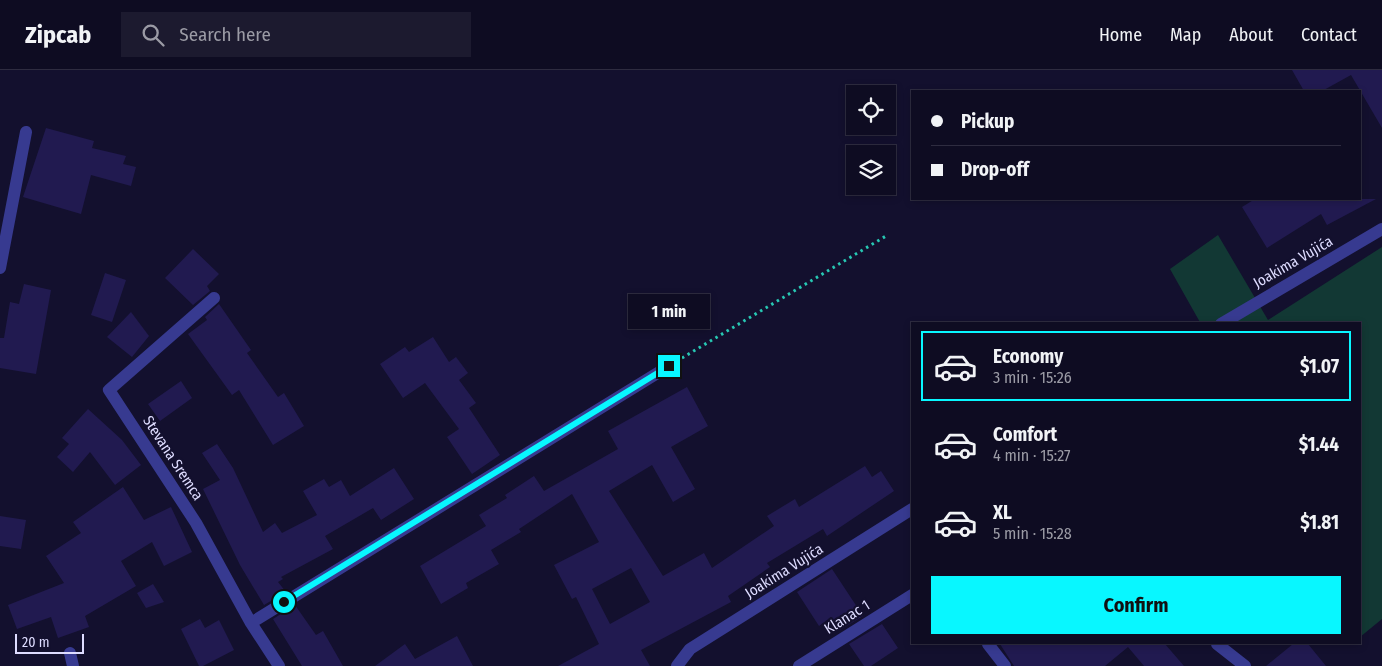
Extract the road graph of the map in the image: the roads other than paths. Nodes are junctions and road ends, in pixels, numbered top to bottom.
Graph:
1 (26, 132) dead end
2 (1382, 229) edge
3 (0, 268) edge
4 (214, 298) dead end
5 (1224, 322) edge
6 (669, 366) road end
7 (911, 510) edge
8 (911, 596) edge
9 (251, 623) junction
10 (988, 644) edge
11 (1217, 644) edge
12 (70, 652) dead end
13 (73, 666) edge
14 (279, 666) edge
15 (677, 666) edge
16 (799, 666) edge
17 (1005, 666) edge
18 (1245, 666) edge

1 - 3 street
2 - 5 street, Joakima Vujića
4 - 9 street, Stevana Sremca
6 - 9 street
7 - 15 street, Joakima Vujića
8 - 16 street, Klanac 1
9 - 14 street, Stevana Sremca
10 - 17 street
11 - 18 street
12 - 13 street

